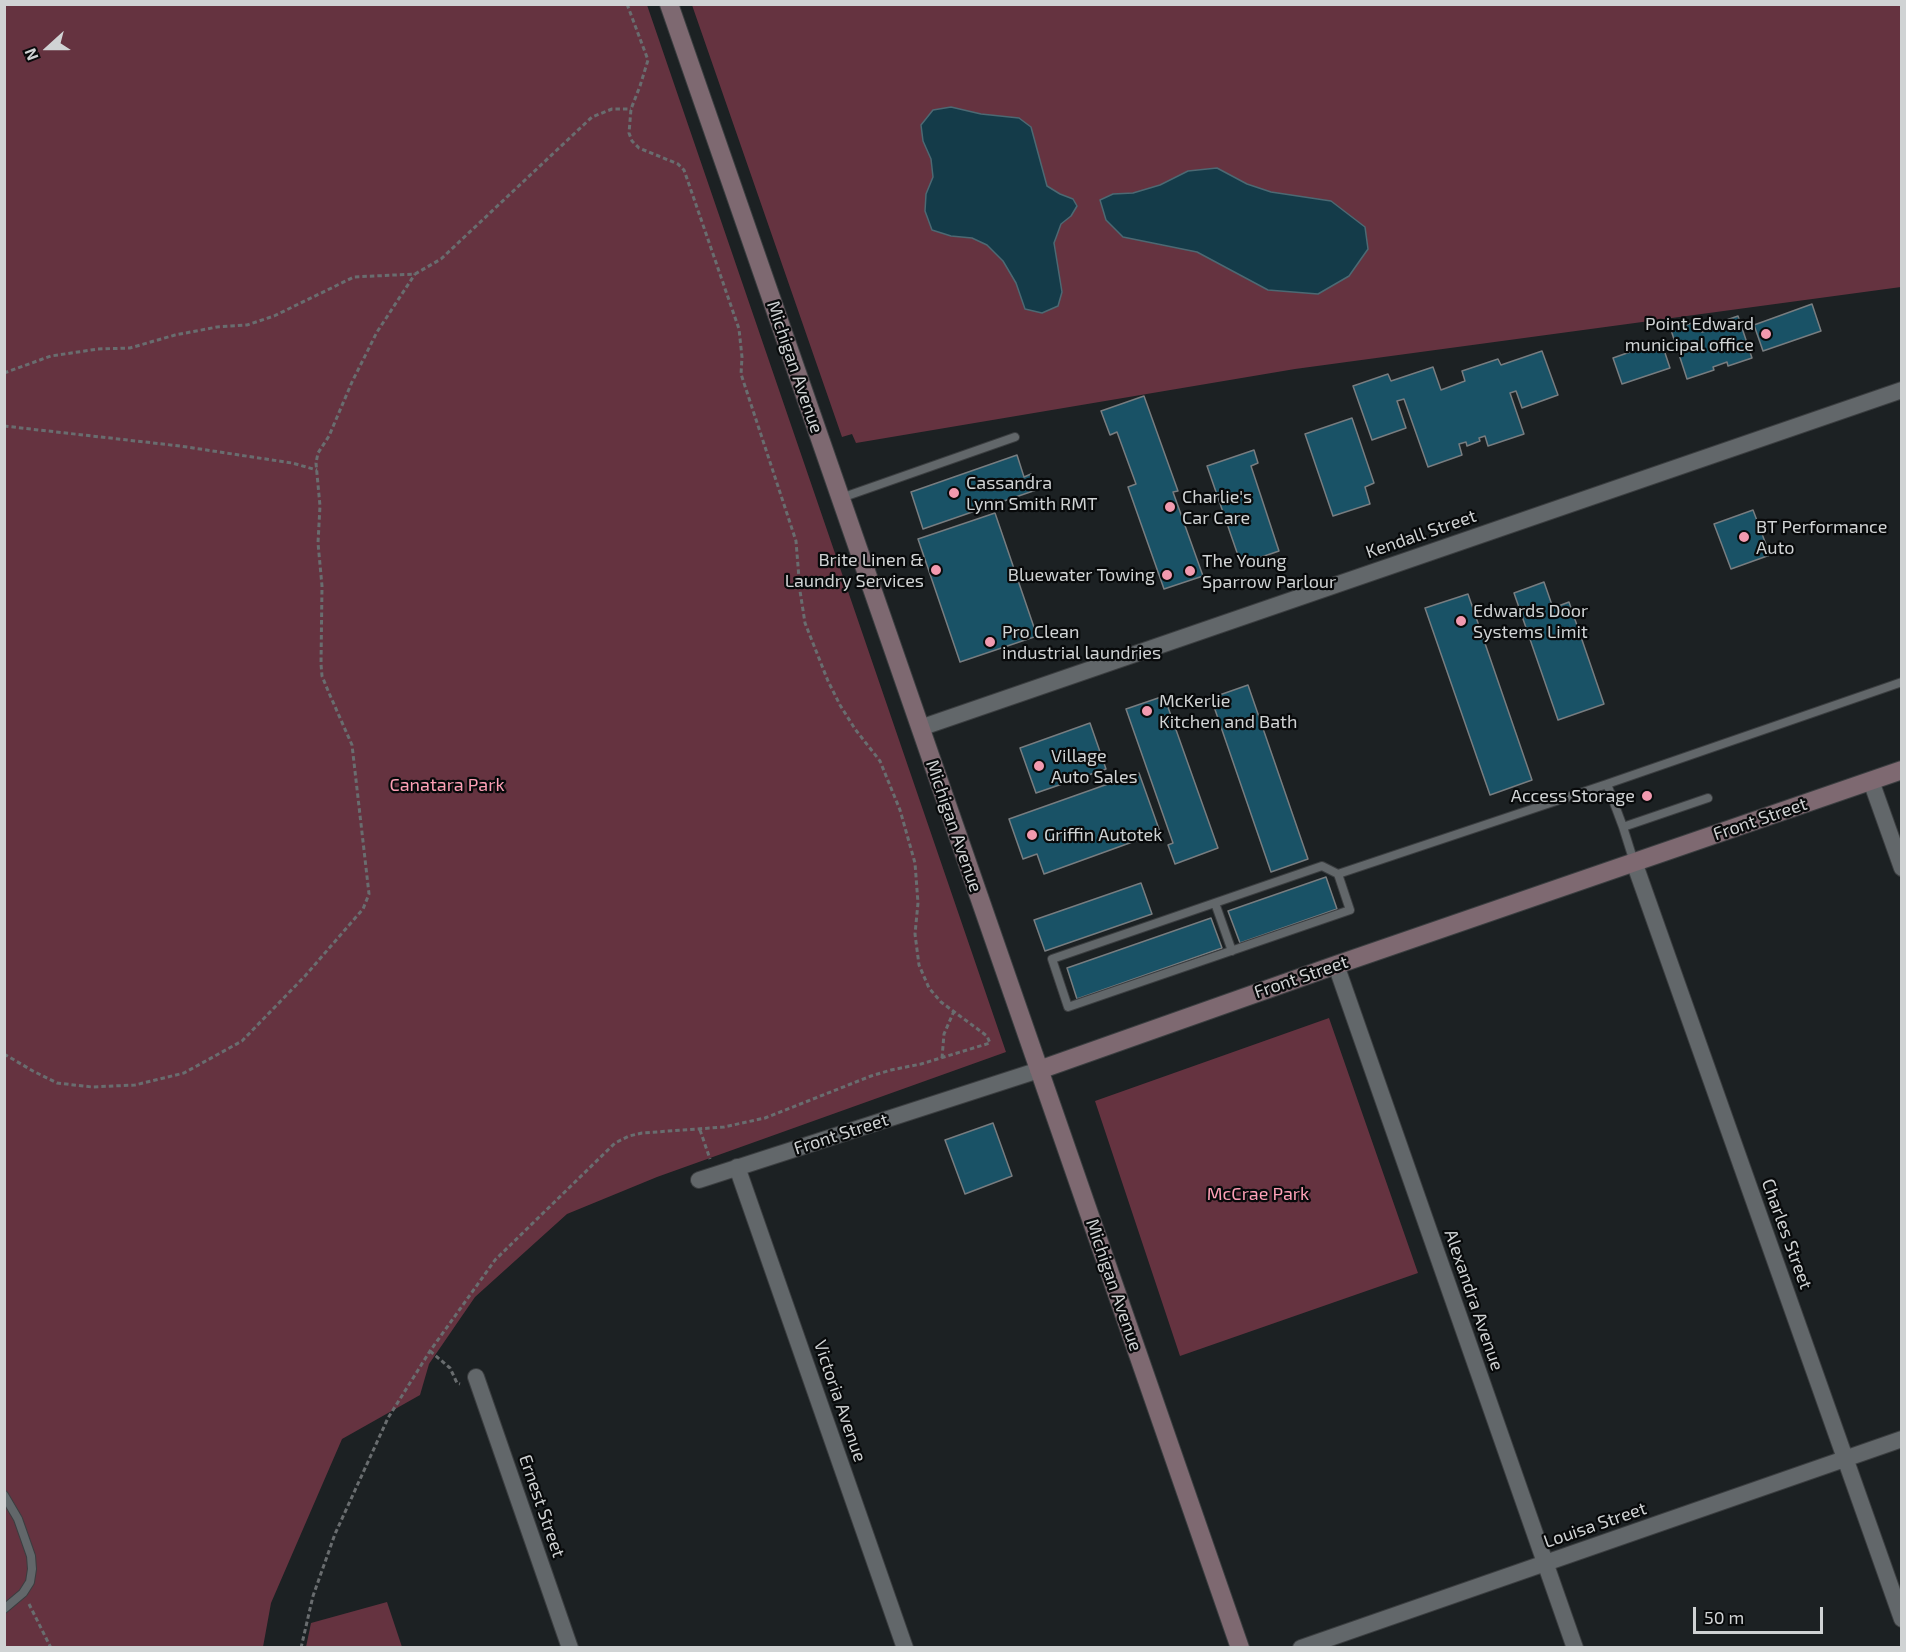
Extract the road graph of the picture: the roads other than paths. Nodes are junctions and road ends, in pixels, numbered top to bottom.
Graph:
1 (669, 4) edge
2 (1902, 390) edge
3 (1015, 437) dead end
4 (840, 498) junction
5 (1902, 682) edge
6 (920, 728) junction
7 (1902, 770) edge
8 (1871, 781) junction
9 (1607, 784) junction
10 (1708, 798) dead end
11 (1623, 827) junction
12 (1634, 862) junction
13 (1902, 868) edge
14 (1338, 874) junction
15 (1215, 903) junction
16 (1232, 951) junction
17 (1336, 965) junction
18 (1039, 1070) junction
19 (737, 1167) junction
20 (699, 1180) dead end
21 (476, 1377) road end
22 (1902, 1439) edge
23 (1846, 1459) junction
24 (4, 1495) edge
25 (1546, 1563) junction
26 (4, 1609) edge
27 (1902, 1619) edge
28 (570, 1647) edge
29 (905, 1647) edge
30 (1240, 1647) edge
31 (1301, 1647) edge
32 (1575, 1647) edge

1 - 4 main road, Michigan Avenue
2 - 6 street, Kendall Street
3 - 4 lane
4 - 6 main road, Michigan Avenue
5 - 9 lane
6 - 18 main road, Michigan Avenue
7 - 8 main road, Front Street
8 - 12 main road, Front Street
8 - 13 street
9 - 11 lane
9 - 14 lane
10 - 11 lane
11 - 12 lane
12 - 17 main road, Front Street
12 - 23 street, Charles Street
14 - 15 lane
14 - 16 lane
15 - 16 lane
15 - 16 lane
17 - 18 main road, Front Street
17 - 25 street, Alexandra Avenue
18 - 19 street, Front Street
18 - 30 main road, Michigan Avenue
19 - 20 street, Front Street
19 - 29 street, Victoria Avenue
21 - 28 street, Ernest Street
22 - 23 street, Louisa Street
23 - 25 street, Louisa Street
23 - 27 street, Charles Street
24 - 26 lane
25 - 31 street, Louisa Street
25 - 32 street, Alexandra Avenue

